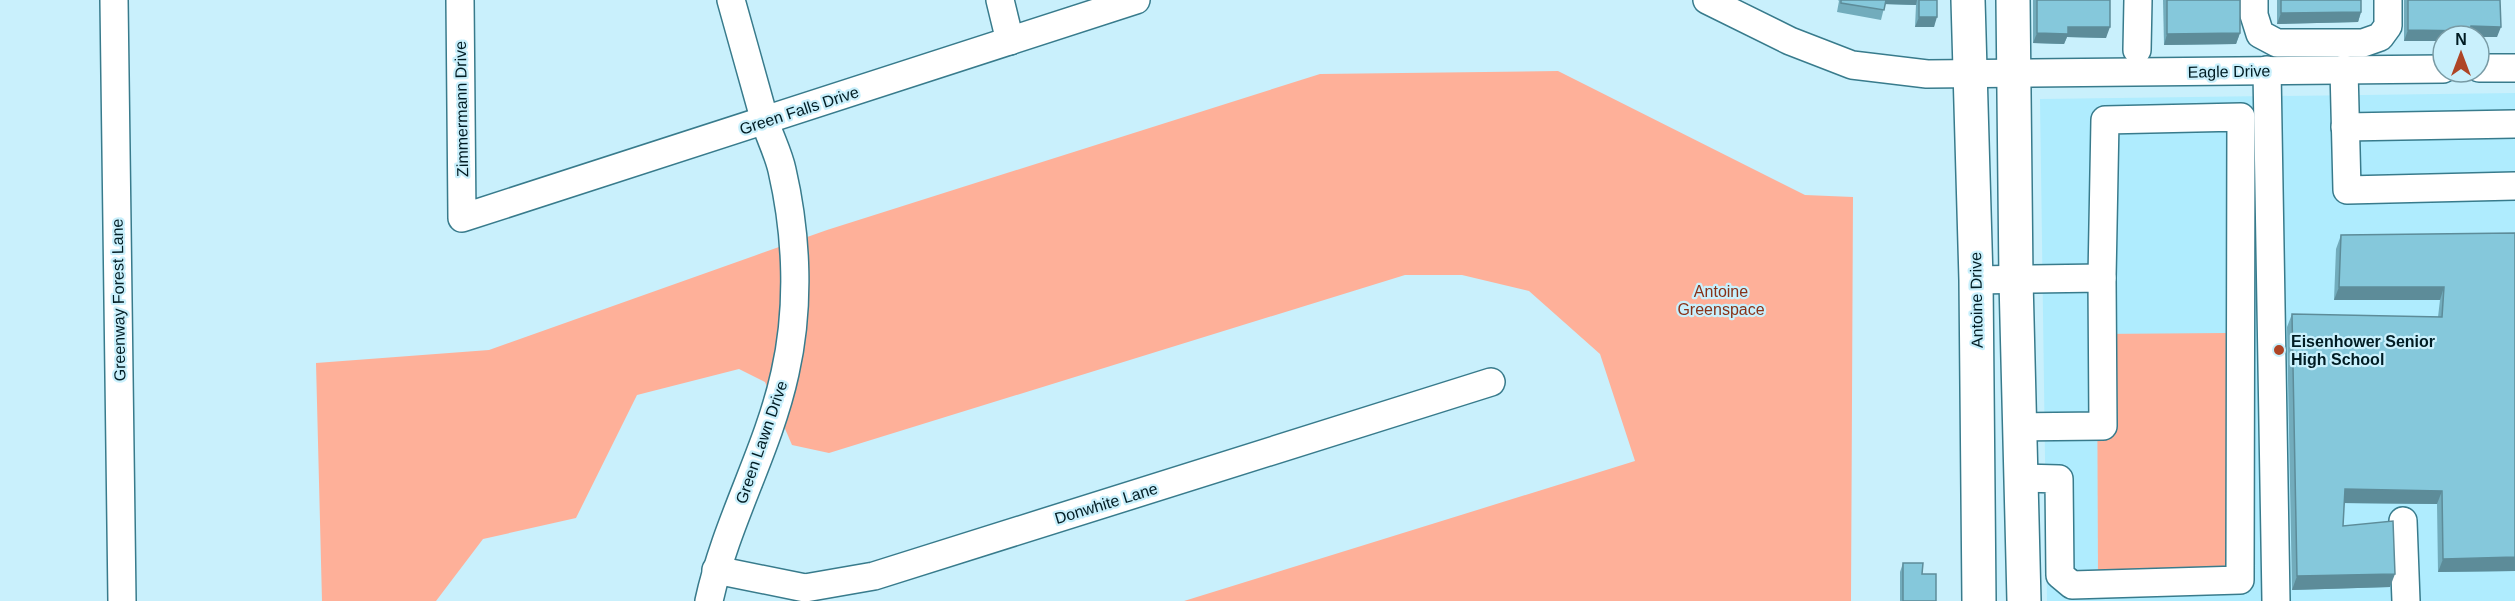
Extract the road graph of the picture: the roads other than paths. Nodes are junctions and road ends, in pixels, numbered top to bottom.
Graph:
1 (114, 0) edge
2 (460, 0) edge
3 (731, 0) edge
4 (1000, 0) edge
5 (1136, 0) edge
6 (1707, 0) edge
7 (1968, 0) edge
8 (2013, 0) edge
9 (2138, 0) edge
10 (2254, 0) edge
11 (2388, 0) edge
12 (1010, 41) junction
13 (2137, 50) dead end
14 (2491, 68) edge
15 (2515, 68) edge
16 (2344, 69) junction
17 (2431, 69) edge
18 (2267, 70) junction
19 (2015, 73) junction
20 (1969, 74) junction
21 (765, 121) junction
22 (2515, 124) edge
23 (2345, 127) junction
24 (2515, 186) edge
25 (462, 218) joint
26 (2102, 278) junction
27 (1976, 279) junction
28 (2016, 280) junction
29 (1491, 382) dead end
30 (2020, 427) junction
31 (2240, 444) junction
32 (2273, 444) junction
33 (1978, 478) junction
34 (2034, 478) junction
35 (2403, 521) dead end
36 (716, 570) junction
37 (122, 601) edge
38 (710, 601) edge
39 (1979, 601) edge
40 (2024, 601) edge
41 (2276, 601) edge
42 (2406, 601) edge

1 - 37 street, Greenway Forest Lane
2 - 25 street, Zimmermann Drive
3 - 21 street, Green Lawn Drive
4 - 12 street
5 - 12 street, Green Falls Drive
6 - 20 street
7 - 20 main road, Antoine Drive
8 - 19 main road
9 - 13 street
10 - 11 street
12 - 21 street, Green Falls Drive
14 - 15 street
16 - 17 street, Eagle Drive
16 - 18 street, Eagle Drive
16 - 23 street
18 - 19 street, Eagle Drive
18 - 32 street
19 - 20 street
19 - 28 main road
20 - 27 main road, Antoine Drive
21 - 25 street, Green Falls Drive
21 - 36 street, Green Lawn Drive
22 - 23 street
23 - 24 street
26 - 28 street
26 - 30 street
26 - 31 street
27 - 28 street
27 - 33 main road, Antoine Drive
28 - 30 main road
29 - 36 street, Donwhite Lane
30 - 34 main road
31 - 32 street
31 - 34 street
32 - 41 street
33 - 34 main road
33 - 39 main road, Antoine Drive
34 - 40 main road
35 - 42 street
36 - 38 street, Green Lawn Drive

